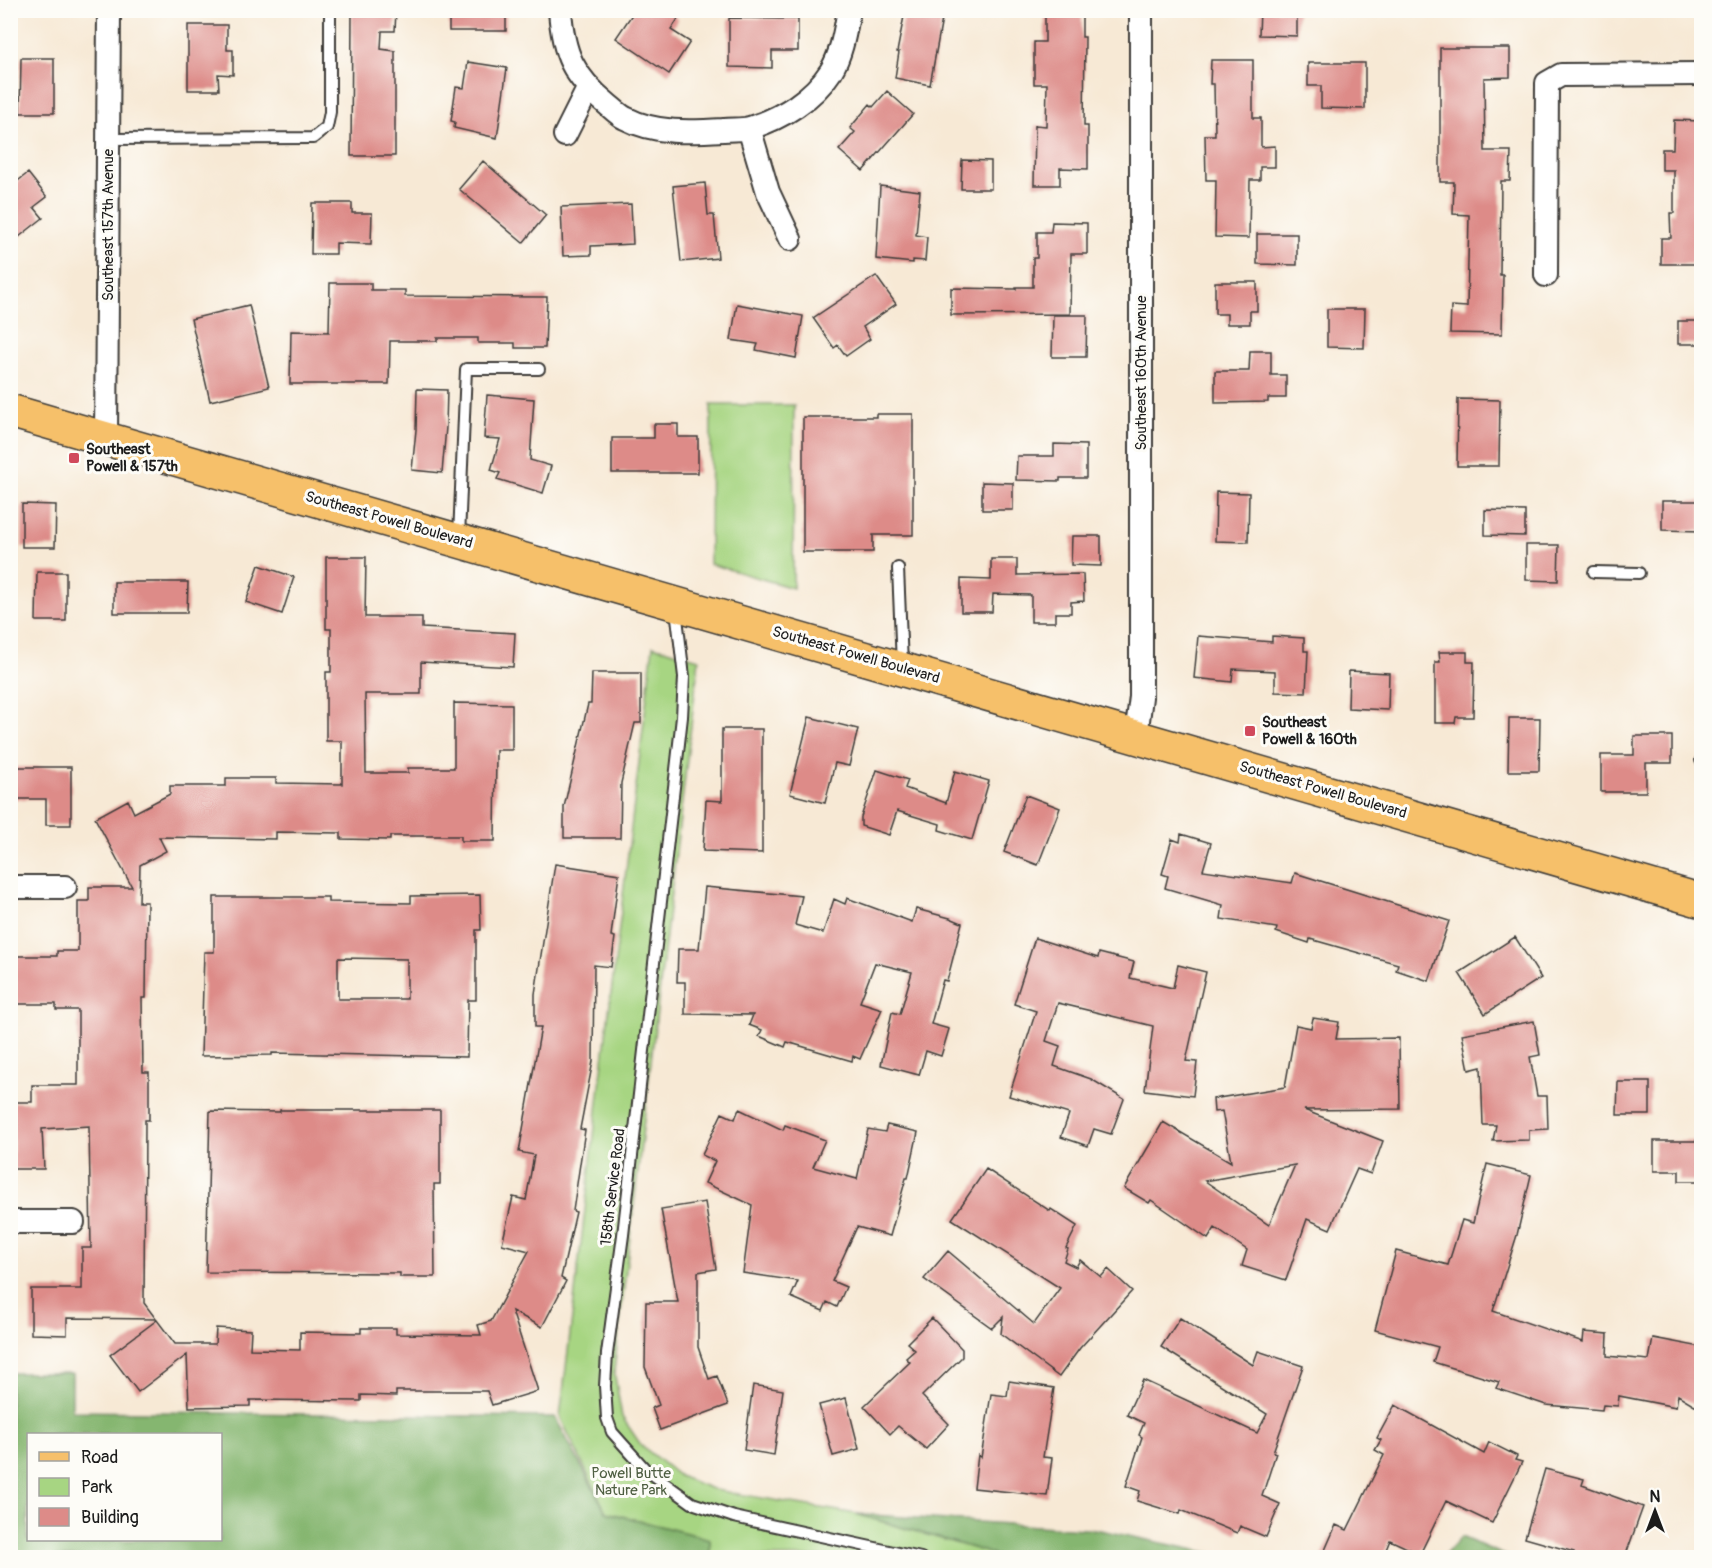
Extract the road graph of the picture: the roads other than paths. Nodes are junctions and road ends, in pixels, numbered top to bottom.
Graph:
1 (109, 10) edge
2 (330, 10) edge
3 (560, 10) edge
4 (849, 10) edge
5 (1141, 10) edge
6 (1701, 74) edge
7 (588, 89) junction
8 (749, 128) junction
9 (565, 135) dead end
10 (108, 139) junction
11 (790, 239) dead end
12 (1546, 275) dead end
13 (539, 369) dead end
14 (10, 411) edge
15 (106, 439) junction
16 (458, 540) junction
17 (898, 568) dead end
18 (1594, 572) dead end
19 (1639, 573) dead end
20 (676, 603) junction
21 (902, 668) junction
22 (1136, 736) junction
23 (10, 887) edge
24 (65, 887) dead end
25 (1701, 901) edge
26 (10, 1222) edge
27 (73, 1222) dead end
28 (921, 1557) edge

1 - 10 street, Southeast 157th Avenue
2 - 10 lane
3 - 7 street
4 - 8 street
5 - 22 street, Southeast 160th Avenue
6 - 12 street
7 - 8 street
7 - 9 street
8 - 11 street
10 - 15 street, Southeast 157th Avenue
13 - 16 lane
14 - 15 main road, Southeast Powell Boulevard
15 - 16 main road, Southeast Powell Boulevard
16 - 20 main road, Southeast Powell Boulevard
17 - 21 lane
18 - 19 lane
20 - 21 main road, Southeast Powell Boulevard
20 - 28 lane, 158th Service Road
21 - 22 main road, Southeast Powell Boulevard
22 - 25 main road, Southeast Powell Boulevard
23 - 24 street
26 - 27 street

